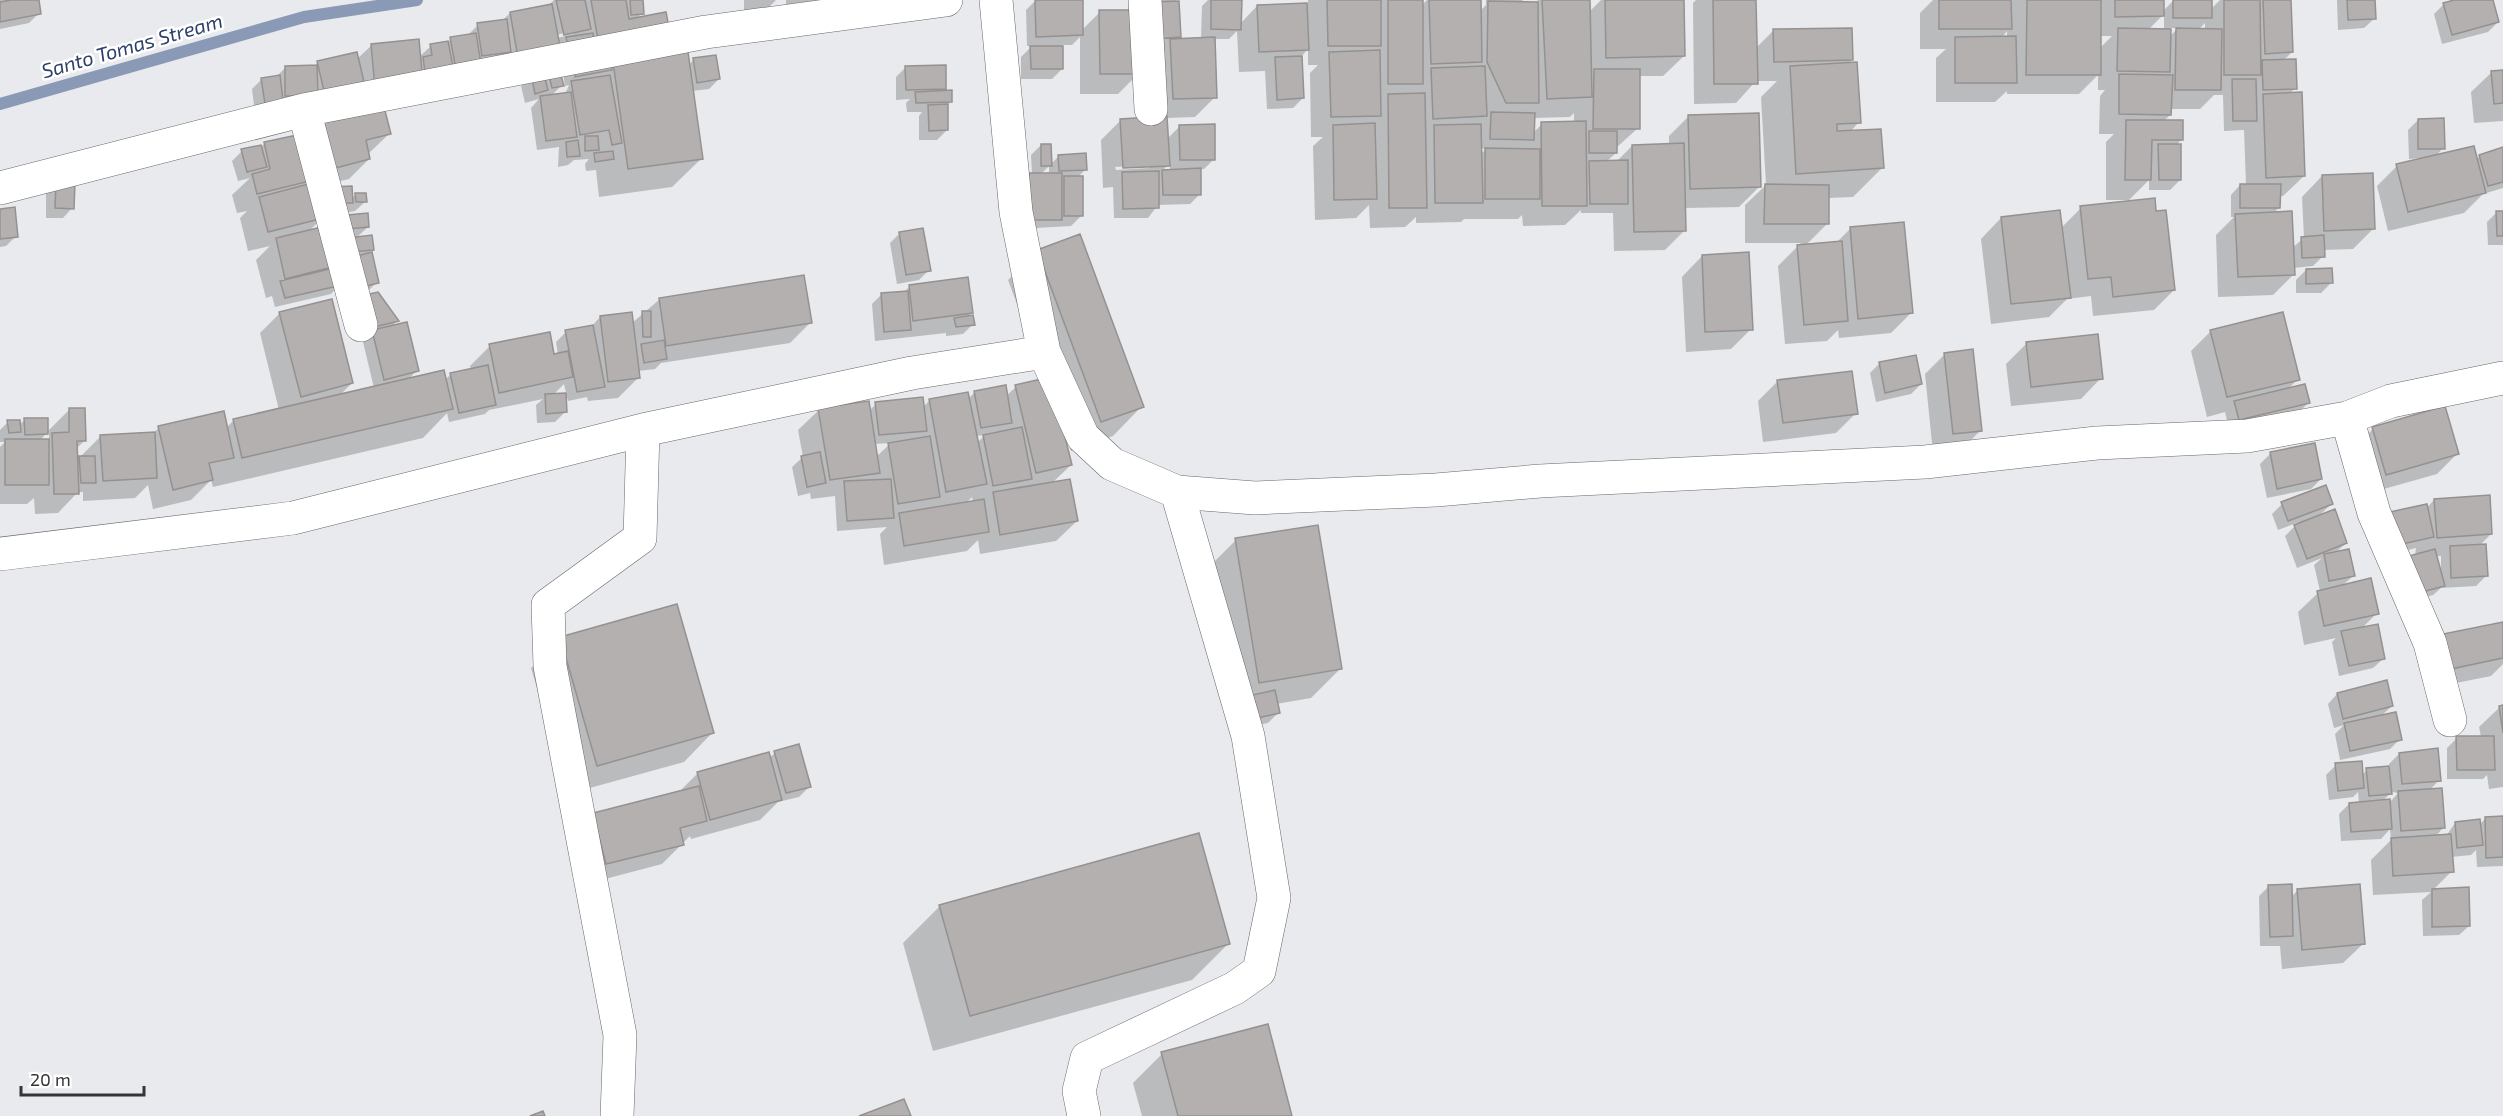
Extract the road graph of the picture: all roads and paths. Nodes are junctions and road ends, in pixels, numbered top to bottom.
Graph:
1 (946, 0) edge
2 (996, 0) edge
3 (1145, 0) edge
4 (1151, 109) dead end
5 (304, 110) junction
6 (0, 188) edge
7 (361, 325) dead end
8 (1044, 352) junction
9 (2503, 378) edge
10 (2347, 418) junction
11 (643, 430) junction
12 (1177, 492) junction
13 (0, 554) edge
14 (2450, 720) dead end
15 (617, 1116) edge
16 (1084, 1116) edge

1 - 5 street
2 - 8 street
3 - 4 street
5 - 6 street
5 - 7 street
8 - 11 street
8 - 12 street
9 - 10 street
10 - 12 street
10 - 14 street
11 - 13 street
11 - 15 street
12 - 16 street

